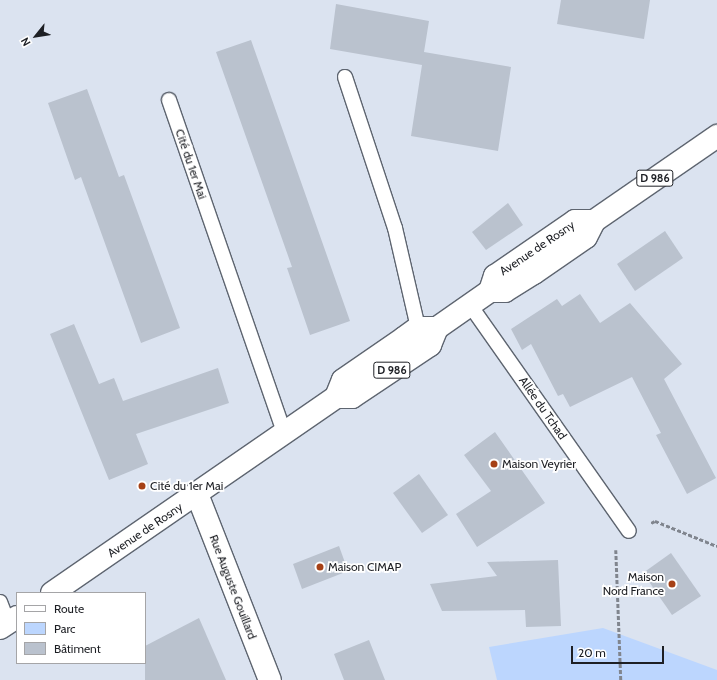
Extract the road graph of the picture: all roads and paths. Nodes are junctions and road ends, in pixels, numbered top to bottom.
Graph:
1 (345, 77) dead end
2 (169, 100) dead end
3 (717, 136) edge
4 (470, 304) junction
5 (427, 328) junction
6 (284, 433) junction
7 (197, 494) junction
8 (629, 531) junction
9 (717, 546) edge
10 (53, 592) edge
11 (0, 602) edge
12 (8, 623) edge
13 (270, 680) edge
14 (621, 680) edge

1 - 5 lane
2 - 6 lane, Cité du 1er Mai
3 - 4 main road, Avenue de Rosny / D 986
4 - 5 main road, Avenue de Rosny / D 986
4 - 8 lane, Allée du Tchad
5 - 6 main road, Avenue de Rosny / D 986
6 - 7 main road, Avenue de Rosny / D 986
7 - 10 main road, Avenue de Rosny / D 986
7 - 13 main road, Rue Auguste Gouillard
8 - 9 path
8 - 14 path
11 - 12 lane

